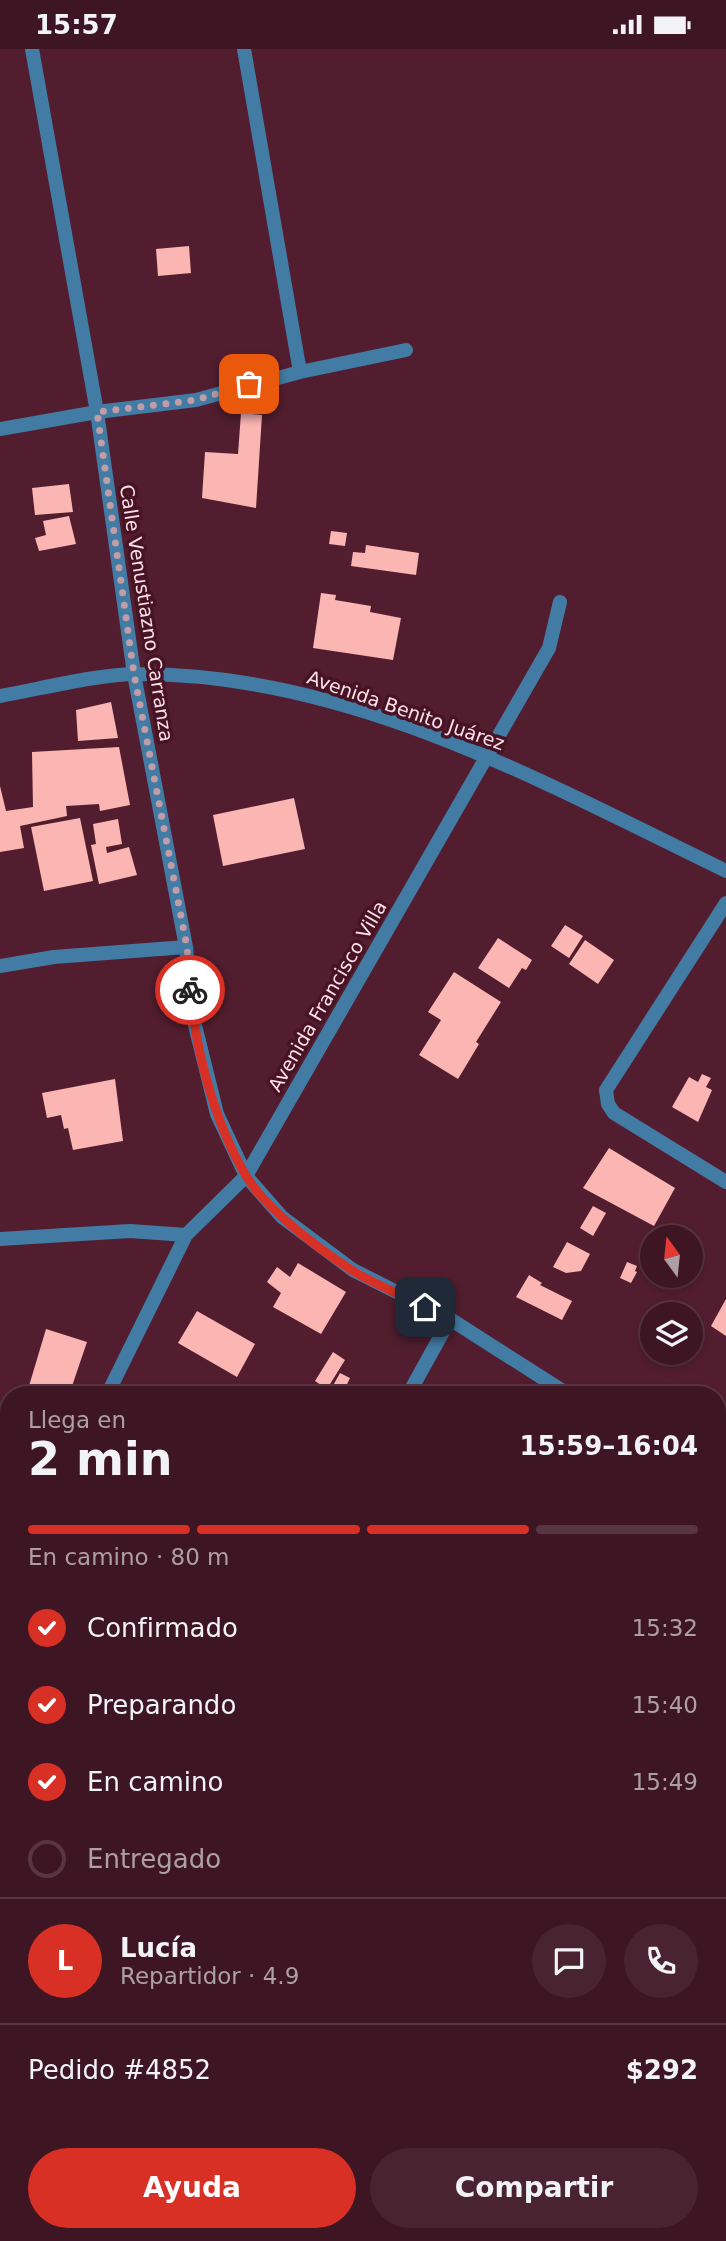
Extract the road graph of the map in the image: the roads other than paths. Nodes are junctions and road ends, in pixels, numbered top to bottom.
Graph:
1 (32, 49) edge
2 (244, 49) edge
3 (406, 350) dead end
4 (300, 372) junction
5 (97, 412) junction
6 (0, 429) edge
7 (559, 602) dead end
8 (134, 674) junction
9 (0, 696) edge
10 (487, 755) junction
11 (726, 871) edge
12 (726, 903) edge
13 (187, 947) junction
14 (0, 966) edge
15 (246, 1176) junction
16 (726, 1181) edge
17 (186, 1235) junction
18 (0, 1239) edge
19 (450, 1319) junction
20 (111, 1386) edge
21 (413, 1386) edge
22 (555, 1386) edge

1 - 5 street, Calle Venustiazno Carranza
2 - 4 street
3 - 4 street
4 - 5 street
5 - 6 street
5 - 8 street, Calle Venustiazno Carranza
7 - 10 street, Avenida Francisco Villa
8 - 9 street, Avenida Benito Juárez
8 - 10 street, Avenida Benito Juárez
8 - 13 street, Calle Venustiazno Carranza
10 - 11 street, Avenida Benito Juárez
10 - 15 street, Avenida Francisco Villa
12 - 16 street
13 - 14 street
13 - 15 street, Calle Venustiazno Carranza
15 - 17 street, Avenida Francisco Villa
15 - 19 street, Calle Venustiazno Carranza
17 - 18 street
17 - 20 street, Avenida Francisco Villa
19 - 21 street
19 - 22 street, Calle Venustiazno Carranza

